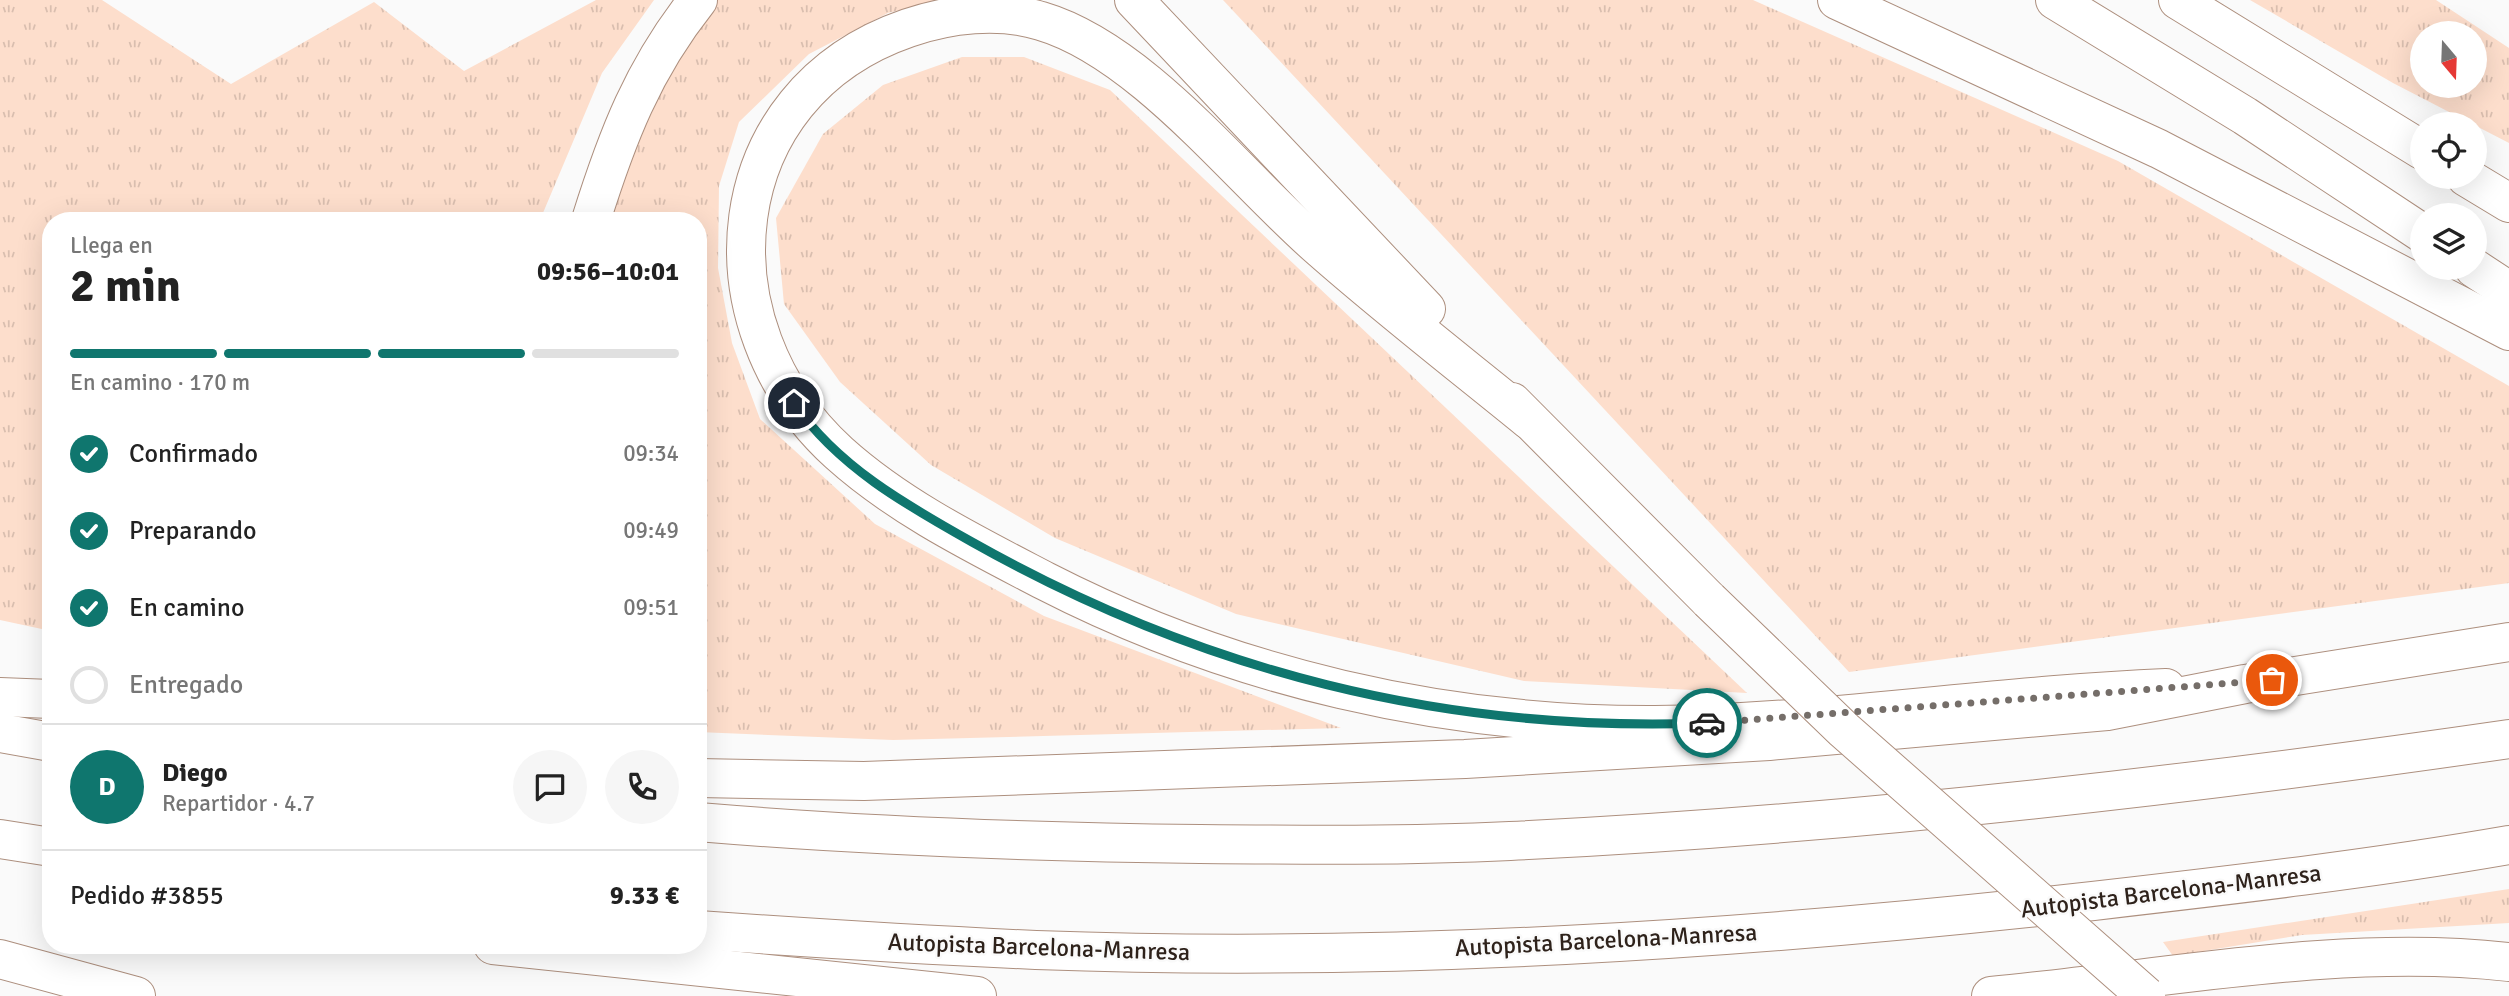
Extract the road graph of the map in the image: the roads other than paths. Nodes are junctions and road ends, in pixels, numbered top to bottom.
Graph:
1 (698, 0) edge
2 (1134, 0) edge
3 (1837, 0) edge
4 (2055, 0) edge
5 (2178, 0) edge
6 (2410, 143) edge
7 (2486, 189) edge
8 (2509, 203) edge
9 (593, 212) edge
10 (2410, 225) edge
11 (2487, 277) edge
12 (2509, 291) edge
13 (2509, 331) edge
14 (1529, 420) junction
15 (2509, 642) edge
16 (2245, 684) junction
17 (0, 696) edge
18 (42, 698) edge
19 (0, 733) edge
20 (2509, 739) edge
21 (42, 740) edge
22 (707, 778) edge
23 (707, 823) edge
24 (0, 839) edge
25 (2509, 845) edge
26 (42, 846) edge
27 (707, 931) edge
28 (578, 954) edge
29 (0, 960) edge
30 (2509, 962) edge
31 (136, 996) edge
32 (977, 996) edge
33 (1991, 996) edge
34 (2146, 996) edge

1 - 9 main road
2 - 14 main road
3 - 13 main road
4 - 10 main road
5 - 6 main road
7 - 8 main road
11 - 12 main road
14 - 16 main road
14 - 34 main road, bridge
15 - 16 main road
16 - 22 main road
17 - 18 main road
19 - 21 main road
20 - 23 main road
24 - 26 main road
25 - 27 main road, Autopista Barcelona-Manresa
28 - 32 main road
29 - 31 main road
30 - 33 main road

